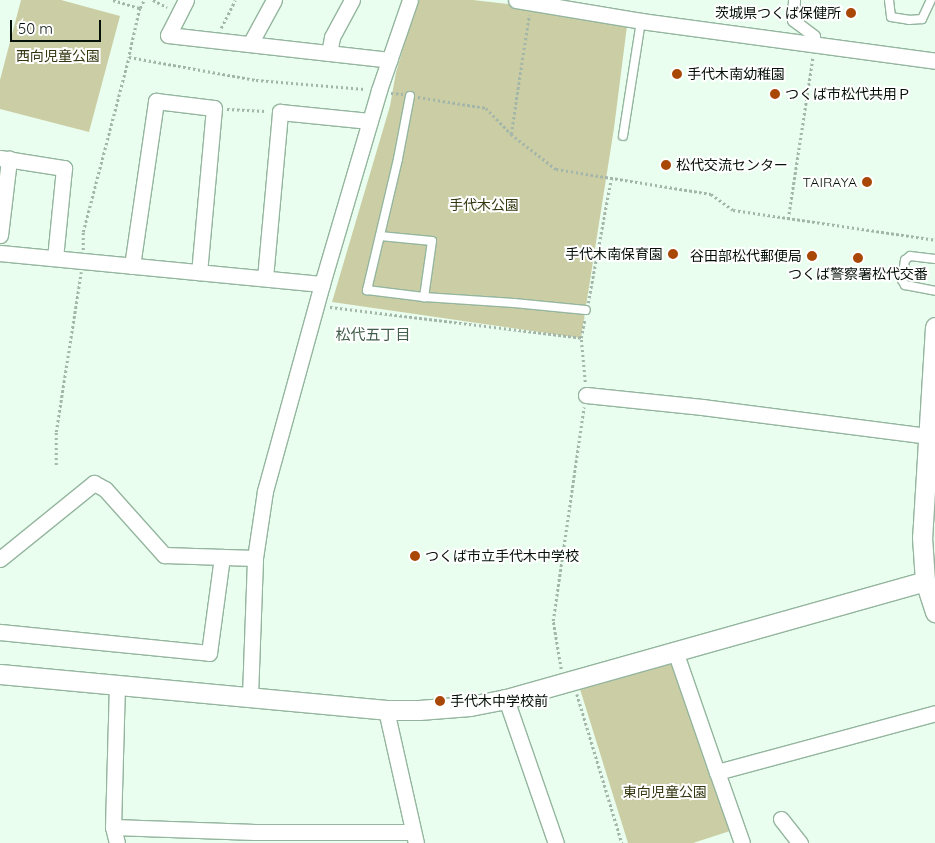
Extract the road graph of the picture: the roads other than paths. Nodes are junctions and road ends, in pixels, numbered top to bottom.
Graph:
1 (186, 0) edge
2 (274, 0) edge
3 (352, 0) edge
4 (410, 0) edge
5 (794, 0) edge
6 (889, 0) edge
7 (523, 1) edge
8 (933, 2) edge
9 (642, 21) junction
10 (250, 44) junction
11 (815, 45) junction
12 (329, 53) junction
13 (390, 60) junction
14 (935, 61) edge
15 (410, 96) road end
16 (370, 121) junction
17 (623, 136) dead end
18 (4, 159) edge
19 (0, 235) edge
20 (380, 236) junction
21 (0, 253) edge
22 (55, 258) junction
23 (935, 259) edge
24 (132, 266) junction
25 (199, 272) junction
26 (265, 278) junction
27 (322, 284) junction
28 (935, 291) edge
29 (424, 297) junction
30 (586, 310) road end
31 (935, 327) edge
32 (586, 395) road end
33 (931, 437) edge
34 (222, 557) junction
35 (255, 558) junction
36 (929, 558) edge
37 (0, 559) edge
38 (925, 581) junction
39 (935, 612) edge
40 (0, 632) edge
41 (676, 651) junction
42 (0, 674) edge
43 (117, 684) junction
44 (250, 696) junction
45 (506, 699) junction
46 (386, 710) junction
47 (935, 712) edge
48 (717, 772) junction
49 (781, 819) dead end
50 (113, 827) junction
51 (257, 838) edge
52 (415, 838) edge
53 (117, 843) edge
54 (556, 843) edge
55 (742, 843) edge
56 (800, 843) edge

1 - 10 street
2 - 10 street
3 - 12 street
4 - 13 street
5 - 11 street
6 - 8 lane
7 - 9 street
9 - 11 street
9 - 17 lane
10 - 12 street
11 - 14 street
12 - 13 street
13 - 16 street
15 - 20 lane
16 - 26 street
16 - 27 street
18 - 19 street
18 - 22 street
20 - 29 lane
20 - 29 lane
21 - 22 street
22 - 24 street
23 - 28 lane
24 - 25 street
24 - 25 street
25 - 26 street
26 - 27 street
27 - 35 street
29 - 30 lane
31 - 33 street
32 - 33 street
33 - 36 street
34 - 35 street
34 - 37 street
34 - 40 street
35 - 44 street
36 - 38 street
38 - 39 street
38 - 41 street
41 - 45 street
41 - 48 street
42 - 43 street
43 - 44 street
43 - 50 street
44 - 46 street
45 - 46 street
45 - 54 street
46 - 52 street
47 - 48 street
48 - 55 street
49 - 56 street
50 - 51 street
50 - 53 street
51 - 52 street

